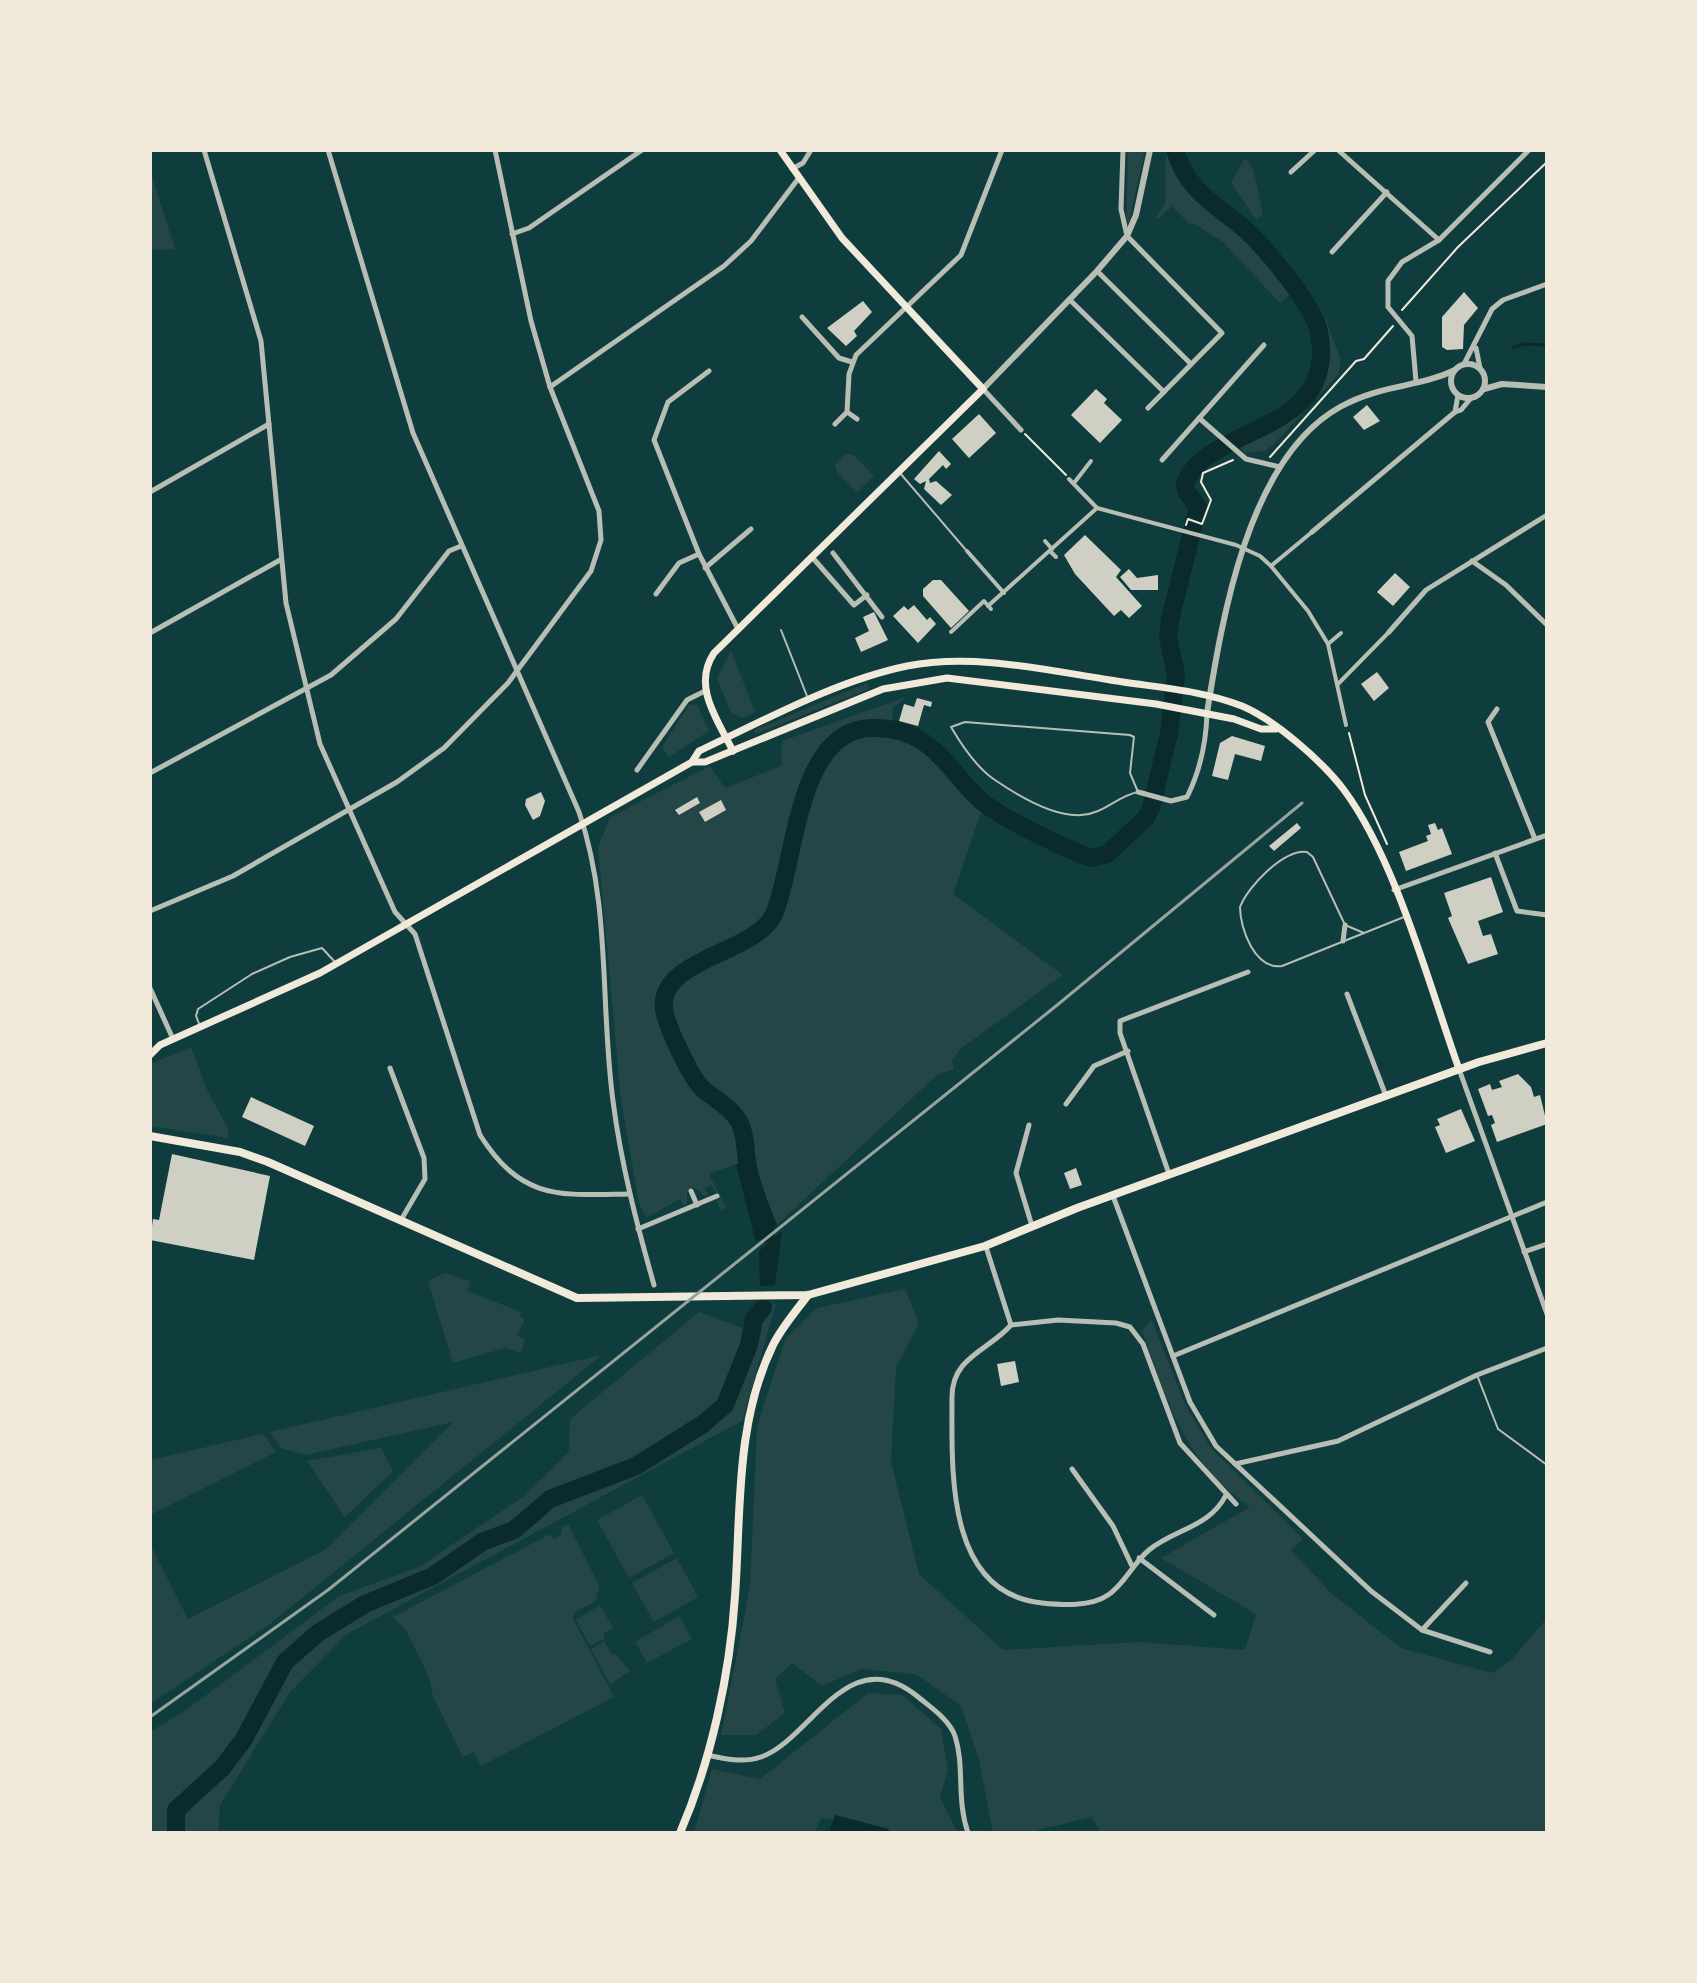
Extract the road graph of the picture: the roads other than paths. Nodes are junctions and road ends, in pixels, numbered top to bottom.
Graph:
1 (204, 150) edge
2 (328, 150) edge
3 (495, 150) edge
4 (642, 150) edge
5 (780, 150) edge
6 (811, 150) edge
7 (1002, 150) edge
8 (1123, 150) edge
9 (1150, 150) edge
10 (1315, 150) edge
11 (1338, 150) edge
12 (1529, 150) edge
13 (791, 169) junction
14 (1291, 172) dead end
15 (798, 179) junction
16 (1387, 192) junction
17 (512, 234) junction
18 (1127, 236) junction
19 (1439, 240) junction
20 (1332, 252) dead end
21 (1097, 271) junction
22 (1547, 284) edge
23 (1070, 300) junction
24 (907, 308) junction
25 (802, 317) dead end
26 (1264, 345) dead end
27 (1475, 347) junction
28 (852, 362) junction
29 (1191, 364) junction
30 (1464, 364) junction
31 (1455, 370) junction
32 (1482, 370) junction
33 (709, 371) dead end
34 (1438, 378) junction
35 (1416, 381) junction
36 (1502, 384) junction
37 (1452, 386) junction
38 (550, 387) junction
39 (1547, 387) edge
40 (983, 389) junction
41 (1484, 389) junction
42 (1164, 392) junction
43 (1458, 395) junction
44 (1471, 398) junction
45 (1148, 408) dead end
46 (847, 412) junction
47 (1455, 412) junction
48 (1199, 418) junction
49 (857, 419) dead end
50 (269, 424) junction
51 (835, 424) dead end
52 (1021, 430) road end
53 (1162, 460) dead end
54 (1091, 461) dead end
55 (1280, 467) junction
56 (899, 472) junction
57 (1069, 479) road end
58 (1074, 483) junction
59 (150, 492) edge
60 (1097, 508) junction
61 (1547, 515) edge
62 (751, 529) dead end
63 (1312, 532) joint
64 (1045, 541) dead end
65 (461, 546) junction
66 (1051, 550) junction
67 (967, 551) joint
68 (833, 553) dead end
69 (699, 554) junction
70 (812, 557) junction
71 (1056, 557) dead end
72 (280, 560) junction
73 (1472, 561) junction
74 (1271, 566) junction
75 (705, 568) junction
76 (1004, 593) junction
77 (656, 594) dead end
78 (867, 595) junction
79 (882, 617) dead end
80 (1547, 625) edge
81 (737, 627) junction
82 (781, 630) dead end
83 (951, 632) dead end
84 (1389, 632) joint
85 (150, 633) edge
86 (1341, 633) dead end
87 (1328, 644) junction
88 (517, 671) junction
89 (1338, 685) junction
90 (307, 690) junction
91 (705, 691) junction
92 (1210, 696) junction
93 (809, 701) junction
94 (1497, 709) dead end
95 (1207, 713) junction
96 (1346, 725) road end
97 (1276, 729) junction
98 (727, 738) junction
99 (733, 751) junction
100 (692, 762) junction
101 (637, 770) dead end
102 (150, 773) edge
103 (1138, 792) junction
104 (348, 810) junction
105 (582, 822) junction
106 (1547, 835) edge
107 (1535, 839) junction
108 (1495, 853) junction
109 (1394, 890) junction
110 (150, 911) edge
111 (1547, 915) edge
112 (1404, 917) junction
113 (405, 924) junction
114 (1345, 925) junction
115 (1364, 933) junction
116 (1343, 941) junction
117 (336, 963) junction
118 (1248, 972) dead end
119 (150, 988) edge
120 (1347, 994) dead end
121 (200, 1028) junction
122 (173, 1039) junction
123 (1547, 1043) edge
124 (150, 1045) edge
125 (160, 1045) junction
126 (1128, 1051) junction
127 (150, 1055) edge
128 (390, 1068) dead end
129 (1459, 1069) junction
130 (1386, 1096) junction
131 (1066, 1104) dead end
132 (1029, 1125) dead end
133 (150, 1136) edge
134 (1169, 1174) junction
135 (691, 1191) dead end
136 (630, 1194) junction
137 (1113, 1195) junction
138 (717, 1196) dead end
139 (1547, 1202) edge
140 (697, 1205) junction
141 (1512, 1219) junction
142 (401, 1221) junction
143 (1032, 1226) junction
144 (638, 1229) junction
145 (1547, 1244) edge
146 (985, 1246) junction
147 (1524, 1252) junction
148 (654, 1285) dead end
149 (808, 1295) junction
150 (1547, 1314) edge
151 (1011, 1325) junction
152 (1547, 1348) edge
153 (1173, 1356) junction
154 (1477, 1375) junction
155 (1234, 1464) junction
156 (1547, 1465) edge
157 (1072, 1469) dead end
158 (1226, 1495) junction
159 (1236, 1504) dead end
160 (1139, 1558) junction
161 (1132, 1566) junction
162 (1466, 1583) dead end
163 (1214, 1615) dead end
164 (1422, 1630) junction
165 (1490, 1652) dead end
166 (706, 1755) junction
167 (680, 1833) edge
168 (968, 1833) edge

1 - 50 street
2 - 65 street
3 - 17 street
4 - 17 street
5 - 13 main road
6 - 13 street
7 - 24 street
8 - 18 street
9 - 18 street
10 - 14 street
11 - 16 street
12 - 19 street
13 - 15 main road
15 - 24 main road
15 - 38 street
16 - 19 street
16 - 20 street
17 - 38 street
18 - 21 street
18 - 29 street
19 - 35 street
21 - 23 street
21 - 29 street
22 - 27 street
23 - 40 street
23 - 42 street
24 - 28 street
24 - 40 main road
25 - 28 street
26 - 48 street
27 - 30 street
27 - 32 street
28 - 46 street
29 - 42 street
30 - 31 street
30 - 32 street
31 - 34 street
31 - 37 street
32 - 36 street
32 - 41 street
33 - 69 street
34 - 35 street
34 - 37 street
35 - 55 street
36 - 39 street
36 - 41 street
37 - 43 street
38 - 88 street
40 - 52 street
40 - 56 main road
41 - 44 street
42 - 45 street
43 - 44 street
43 - 47 street
44 - 47 street
46 - 49 street
46 - 51 street
47 - 63 street
48 - 53 street
48 - 55 street
50 - 59 street
50 - 72 street
54 - 58 street
55 - 92 street
56 - 67 lane
56 - 70 main road
57 - 58 street
58 - 60 street
60 - 66 street
60 - 74 street
61 - 73 street
62 - 75 street
63 - 74 street
64 - 66 street
65 - 88 street
65 - 90 street
66 - 71 street
66 - 76 street
67 - 76 street
68 - 78 street
69 - 75 street
69 - 77 street
70 - 78 street
70 - 81 main road
72 - 85 street
72 - 90 street
73 - 80 street
73 - 84 street
74 - 87 street
75 - 81 street
76 - 83 street
78 - 79 street
81 - 91 main road
82 - 93 lane
84 - 89 street
86 - 87 street
87 - 89 street
88 - 104 street
88 - 105 street
89 - 96 street
90 - 102 street
90 - 104 street
91 - 98 main road
91 - 101 street
92 - 93 main road
92 - 95 street
92 - 97 main road
93 - 98 main road
94 - 107 street
95 - 97 main road
95 - 99 main road
95 - 103 street
97 - 109 main road
98 - 99 main road
98 - 100 main road
99 - 100 main road
100 - 105 main road
103 - 103 lane
104 - 110 street
104 - 113 street
105 - 113 main road
105 - 136 street
106 - 107 street
107 - 108 street
108 - 109 street
108 - 111 street
109 - 112 main road
112 - 115 lane
112 - 129 main road
113 - 117 main road
113 - 136 street
114 - 115 lane
114 - 116 street
114 - 116 lane
115 - 116 lane
117 - 121 main road
117 - 121 lane
118 - 126 street
119 - 122 street
120 - 130 street
121 - 122 main road
122 - 125 main road
123 - 129 main road
124 - 125 main road
125 - 127 main road
126 - 131 street
126 - 134 street
128 - 142 street
129 - 130 main road
129 - 141 street
130 - 134 main road
132 - 143 street
133 - 142 main road
134 - 137 main road
135 - 140 street
136 - 144 street
137 - 143 main road
137 - 153 street
138 - 140 street
139 - 141 street
140 - 144 street
141 - 147 street
141 - 153 street
142 - 149 main road
143 - 146 main road
144 - 148 street
145 - 147 street
146 - 149 main road
146 - 151 street
147 - 150 street
149 - 166 main road
151 - 158 street
151 - 161 street
152 - 154 street
153 - 155 street
154 - 155 street
154 - 156 lane
155 - 164 street
157 - 161 street
158 - 159 street
158 - 160 street
160 - 161 street
160 - 163 street
162 - 164 street
164 - 165 street
166 - 167 main road
166 - 168 street

